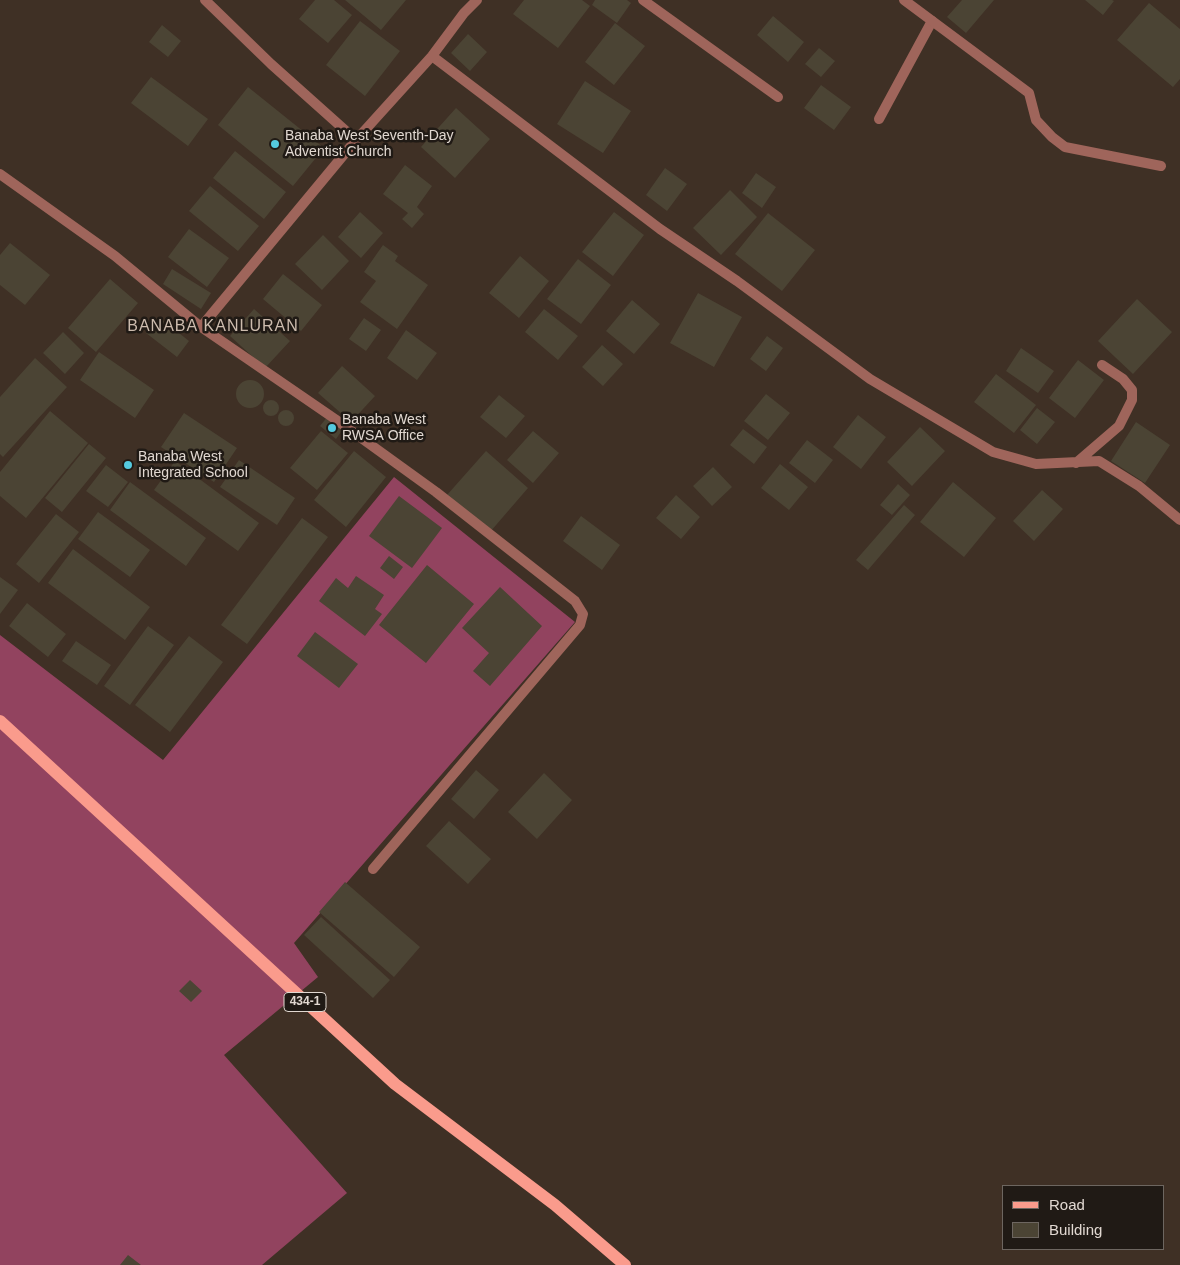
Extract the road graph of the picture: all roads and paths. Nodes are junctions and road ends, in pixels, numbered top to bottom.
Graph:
1 (206, 0) edge
2 (477, 0) edge
3 (643, 0) edge
4 (904, 0) edge
5 (932, 21) junction
6 (432, 56) junction
7 (778, 97) dead end
8 (879, 118) dead end
9 (356, 140) junction
10 (1161, 166) dead end
11 (0, 174) edge
12 (201, 326) junction
13 (1102, 365) dead end
14 (1076, 463) junction
15 (1180, 520) edge
16 (0, 721) edge
17 (373, 869) dead end
18 (625, 1265) edge

1 - 9 street
2 - 6 street
3 - 7 street
4 - 5 street
5 - 8 street
5 - 10 street
6 - 9 street
6 - 14 street
9 - 12 street
11 - 12 street
12 - 17 street
13 - 14 street
14 - 15 street
16 - 18 main road, 434-1

